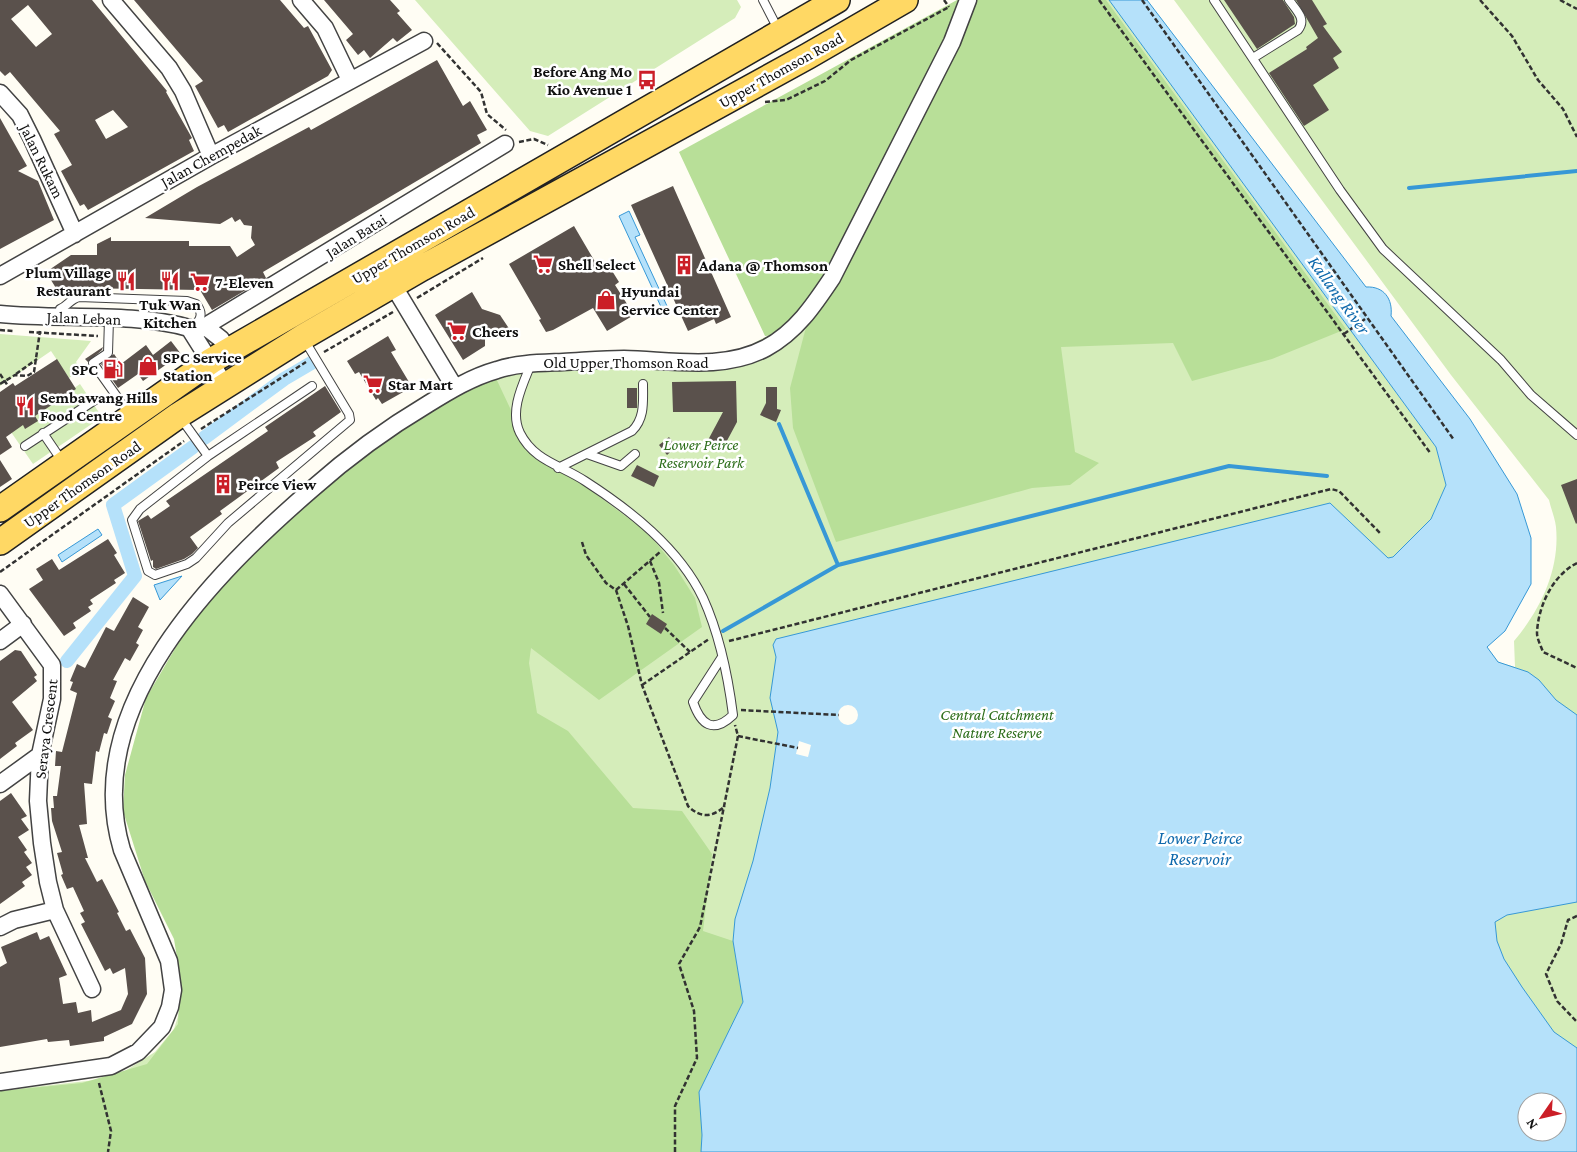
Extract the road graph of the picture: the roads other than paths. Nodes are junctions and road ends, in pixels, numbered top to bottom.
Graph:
1 (111, 0) edge
2 (301, 0) edge
3 (763, 0) edge
4 (837, 0) edge
5 (968, 0) edge
6 (1214, 0) edge
7 (1289, 0) edge
8 (902, 1) edge
9 (809, 10) edge
10 (781, 35) junction
11 (424, 41) road end
12 (1253, 58) junction
13 (350, 80) junction
14 (0, 93) edge
15 (508, 137) road end
16 (211, 156) junction
17 (75, 234) junction
18 (0, 276) edge
19 (399, 295) junction
20 (0, 314) edge
21 (60, 318) junction
22 (108, 319) junction
23 (197, 330) junction
24 (309, 347) junction
25 (219, 356) junction
26 (531, 363) junction
27 (225, 384) junction
28 (643, 384) dead end
29 (312, 386) dead end
30 (454, 388) junction
31 (95, 400) dead end
32 (130, 415) junction
33 (179, 415) junction
34 (43, 434) junction
35 (1577, 435) edge
36 (25, 446) dead end
37 (587, 454) junction
38 (635, 454) dead end
39 (208, 456) junction
40 (63, 462) junction
41 (621, 466) junction
42 (558, 468) junction
43 (629, 470) dead end
44 (0, 509) edge
45 (0, 542) edge
46 (0, 594) edge
47 (23, 624) junction
48 (0, 641) edge
49 (722, 657) junction
50 (40, 755) junction
51 (0, 784) edge
52 (55, 910) junction
53 (0, 927) edge
54 (92, 989) dead end
55 (0, 1082) edge

1 - 16 street
2 - 13 street
3 - 10 lane
4 - 9 main road, Upper Thomson Road
5 - 26 street, Old Upper Thomson Road
6 - 12 lane
7 - 12 lane
8 - 19 main road, Upper Thomson Road
9 - 10 main road, Upper Thomson Road
10 - 25 main road, Upper Thomson Road
11 - 13 street, Jalan Chempedak
12 - 35 lane
13 - 16 street, Jalan Chempedak
14 - 17 street, Jalan Rukam
15 - 23 street, Jalan Batai
16 - 17 street, Jalan Chempedak
17 - 18 street, Jalan Chempedak
19 - 24 main road, Upper Thomson Road
19 - 30 street
20 - 21 street, Jalan Leban
21 - 22 street, Jalan Leban
21 - 23 lane
22 - 23 street, Jalan Leban
22 - 32 lane
23 - 25 street
24 - 27 main road, Upper Thomson Road
24 - 39 lane
25 - 27 street
25 - 32 main road, Upper Thomson Road
26 - 30 street, Old Upper Thomson Road
26 - 42 lane
27 - 33 main road, Upper Thomson Road
28 - 37 lane
29 - 39 lane
30 - 55 street, Old Upper Thomson Road
31 - 34 lane
32 - 40 main road, Upper Thomson Road
33 - 39 lane
33 - 45 main road, Upper Thomson Road
34 - 36 lane
34 - 40 lane
37 - 41 lane
37 - 42 lane
38 - 41 lane
40 - 44 main road, Upper Thomson Road
41 - 43 lane
42 - 49 lane
46 - 47 street, Seraya Crescent
47 - 48 street
47 - 50 street, Seraya Crescent
49 - 49 lane
50 - 51 street
50 - 52 street, Seraya Crescent
52 - 53 street
52 - 54 street, Seraya Crescent

